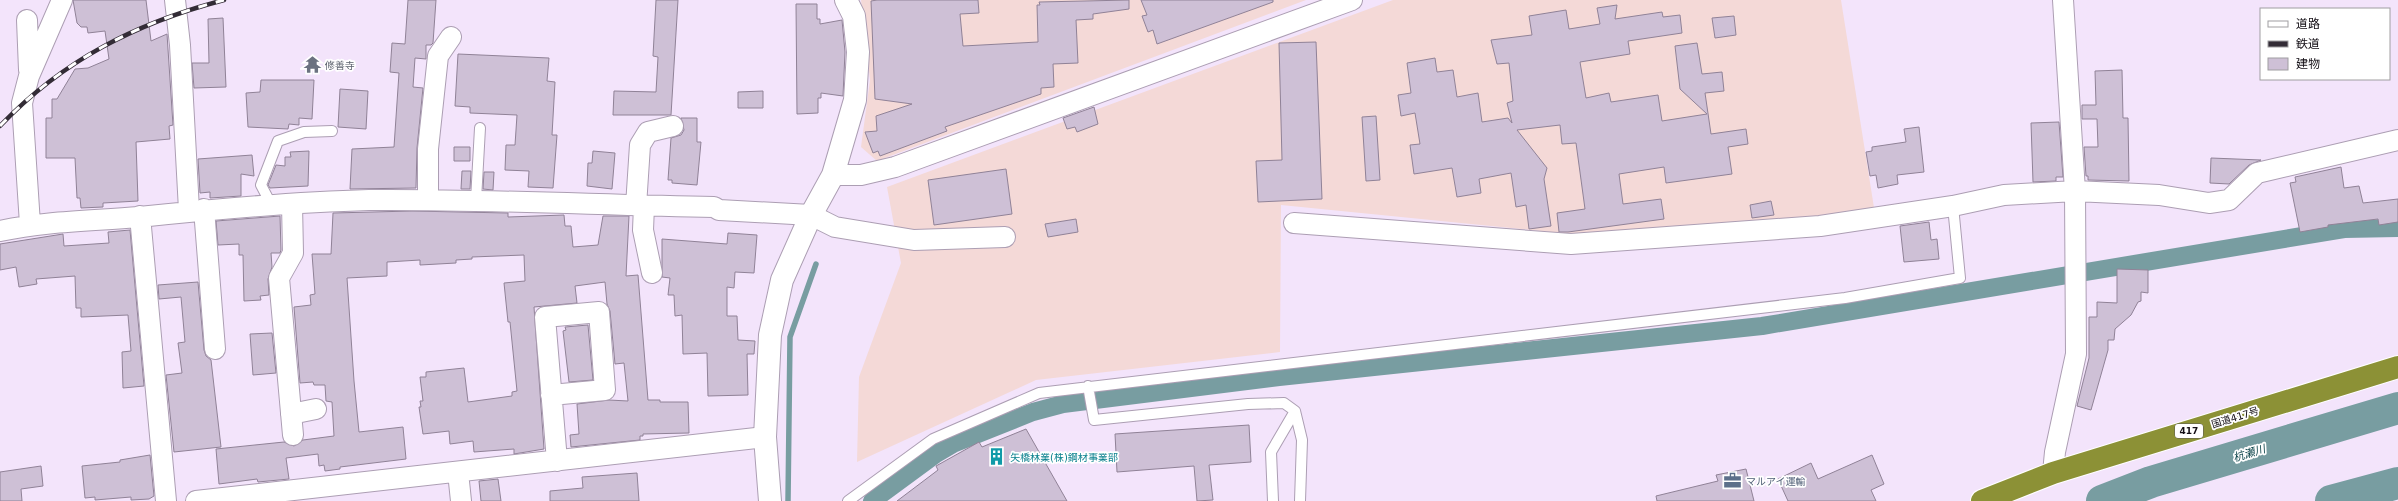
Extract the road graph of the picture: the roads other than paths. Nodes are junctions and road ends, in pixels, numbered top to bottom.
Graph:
1 (62, 0) edge
2 (175, 0) edge
3 (846, 0) edge
4 (1352, 0) edge
5 (2063, 0) edge
6 (27, 20) dead end
7 (451, 37) dead end
8 (29, 76) junction
9 (673, 126) dead end
10 (480, 128) dead end
11 (332, 131) dead end
12 (2398, 140) edge
13 (833, 175) junction
14 (2075, 191) junction
15 (428, 200) junction
16 (476, 200) junction
17 (292, 204) junction
18 (272, 206) junction
19 (640, 206) junction
20 (1953, 206) junction
21 (197, 210) junction
22 (811, 215) junction
23 (140, 216) junction
24 (1294, 223) dead end
25 (30, 224) junction
26 (0, 231) edge
27 (1005, 237) dead end
28 (652, 272) dead end
29 (215, 349) dead end
30 (2398, 367) edge
31 (1088, 386) junction
32 (551, 395) junction
33 (316, 409) dead end
34 (1296, 411) junction
35 (291, 414) junction
36 (293, 435) dead end
37 (765, 437) junction
38 (557, 461) junction
39 (458, 472) junction
40 (2053, 473) junction
41 (343, 493) edge
42 (166, 501) edge
43 (196, 501) edge
44 (461, 501) edge
45 (770, 501) edge
46 (848, 501) edge
47 (1272, 501) edge
48 (1300, 501) edge
49 (1982, 501) edge

1 - 8 street
2 - 21 street
3 - 13 street
4 - 13 street
5 - 14 street
6 - 8 street
7 - 15 street
8 - 25 street
9 - 19 street
10 - 16 lane
11 - 18 lane
12 - 14 street
13 - 22 street
14 - 20 street
14 - 40 street
15 - 16 street
15 - 17 street
16 - 19 street
17 - 18 street
17 - 35 street
18 - 21 street
19 - 22 street
19 - 28 street
20 - 24 street
20 - 31 lane
21 - 23 street
21 - 29 street
22 - 27 street
22 - 37 street
23 - 25 street
23 - 42 street
25 - 26 street
30 - 40 highway, 国道417号 / 417
31 - 34 lane
31 - 46 lane
32 - 32 street
32 - 38 street
33 - 35 street
34 - 47 lane
34 - 48 lane
35 - 36 street
37 - 38 street
37 - 45 street
38 - 39 street
39 - 41 street
39 - 44 street
40 - 49 highway, 国道417号 / 417
41 - 43 street

